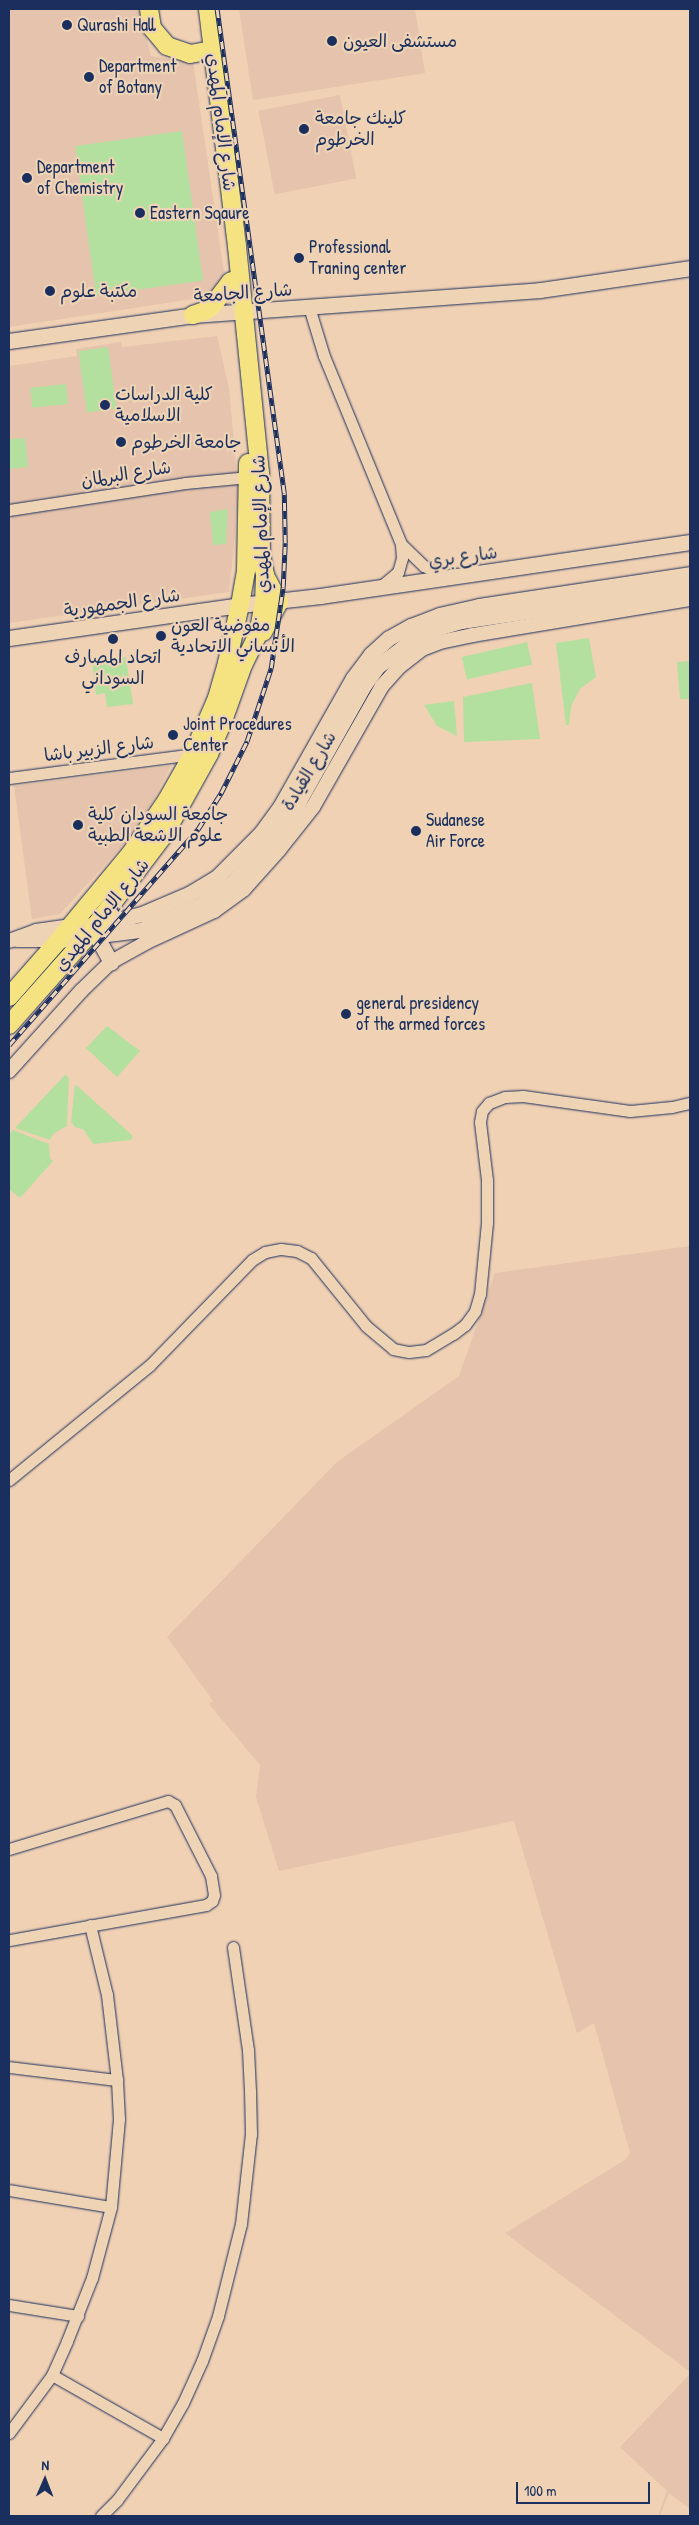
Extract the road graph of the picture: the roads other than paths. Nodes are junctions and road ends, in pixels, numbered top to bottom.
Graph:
1 (149, 9) edge
2 (200, 9) edge
3 (208, 9) edge
4 (209, 51) junction
5 (690, 268) edge
6 (231, 281) junction
7 (309, 307) junction
8 (238, 312) junction
9 (193, 315) junction
10 (9, 341) edge
11 (249, 477) junction
12 (9, 510) edge
13 (690, 542) edge
14 (401, 544) junction
15 (690, 574) edge
16 (448, 578) junction
17 (380, 587) junction
18 (690, 587) edge
19 (637, 594) junction
20 (690, 599) edge
21 (271, 603) junction
22 (240, 605) junction
23 (9, 638) edge
24 (193, 754) junction
25 (9, 778) edge
26 (70, 926) junction
27 (93, 933) junction
28 (11, 940) edge
29 (59, 940) junction
30 (111, 962) junction
31 (9, 997) edge
32 (9, 1025) edge
33 (9, 1071) edge
34 (690, 1103) edge
35 (9, 1480) edge
36 (9, 1849) edge
37 (90, 1926) junction
38 (9, 1940) edge
39 (233, 1947) dead end
40 (9, 2067) edge
41 (117, 2080) junction
42 (9, 2190) edge
43 (111, 2207) junction
44 (9, 2305) edge
45 (78, 2316) junction
46 (52, 2375) junction
47 (10, 2428) edge
48 (163, 2438) junction
49 (101, 2516) edge

1 - 4 main road
2 - 4 main road, شارع الإمام المهدي
3 - 4 main road, شارع الإمام المهدي
4 - 6 main road, شارع الإمام المهدي
4 - 8 main road, شارع الإمام المهدي
5 - 7 main road, شارع الجامعة
6 - 8 main road, شارع الإمام المهدي
6 - 9 main road
7 - 8 main road, شارع الجامعة
7 - 14 street
8 - 9 main road, شارع الجامعة
8 - 11 main road, شارع الإمام المهدي
8 - 21 main road, شارع الإمام المهدي
9 - 10 main road, شارع الجامعة
11 - 12 street, شارع البرلمان
11 - 22 main road, شارع الإمام المهدي
13 - 16 main road, شارع بري
14 - 16 street
14 - 17 street
15 - 19 main road, شارع القيادة
16 - 17 main road, شارع بري
17 - 21 main road, شارع بري
18 - 19 main road, شارع القيادة
19 - 20 street, شارع القيادة
19 - 27 main road, شارع القيادة
19 - 30 street, شارع القيادة
21 - 22 main road, شارع بري
21 - 27 main road, شارع الإمام المهدي
22 - 23 main road, شارع الجمهورية
22 - 24 main road, شارع الإمام المهدي
24 - 25 street, شارع الزبير باشا
24 - 26 main road, شارع الإمام المهدي
26 - 27 main road, شارع القيادة
26 - 28 street
26 - 29 main road, شارع الإمام المهدي
27 - 29 main road
27 - 30 main road
27 - 32 main road, شارع الإمام المهدي
28 - 29 street
29 - 31 main road, شارع الإمام المهدي
30 - 33 street, شارع القيادة
34 - 35 street
36 - 37 street
37 - 38 street
37 - 41 street
39 - 48 street
40 - 41 street
41 - 43 street
42 - 43 street
43 - 45 street
44 - 45 street
45 - 46 street
46 - 47 street
46 - 48 street
48 - 49 street

